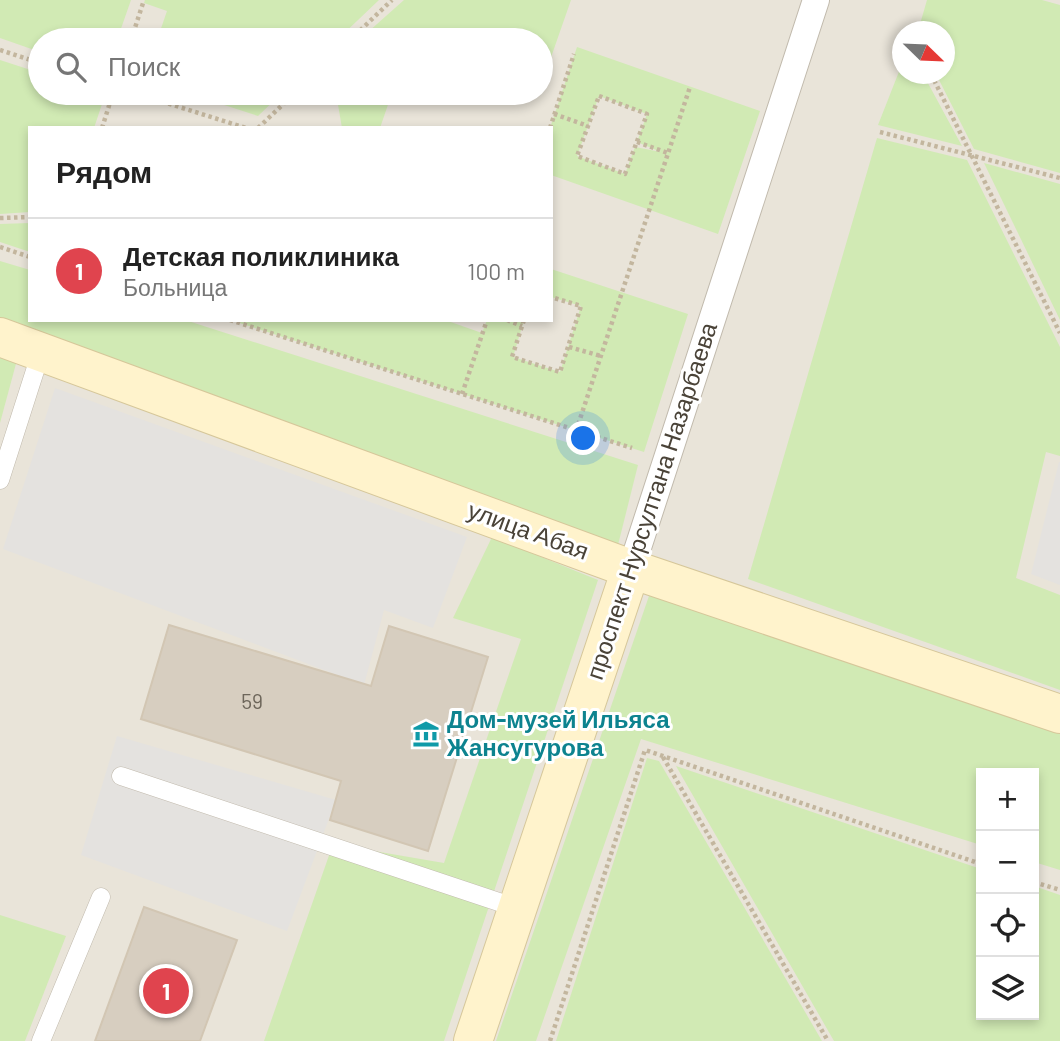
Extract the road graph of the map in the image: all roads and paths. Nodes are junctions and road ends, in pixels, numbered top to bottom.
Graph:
1 (145, 0) edge
2 (392, 0) edge
3 (816, 0) edge
4 (135, 28) edge
5 (363, 28) edge
6 (0, 50) edge
7 (574, 54) dead end
8 (28, 59) edge
9 (936, 84) edge
10 (690, 87) dead end
11 (109, 105) edge
12 (173, 105) edge
13 (282, 105) edge
14 (554, 114) junction
15 (103, 126) edge
16 (240, 126) edge
17 (260, 126) edge
18 (551, 126) edge
19 (588, 126) junction
20 (880, 132) dead end
21 (637, 142) junction
22 (668, 153) junction
23 (971, 156) junction
24 (1060, 178) edge
25 (28, 217) edge
26 (0, 218) edge
27 (0, 247) edge
28 (28, 256) edge
29 (553, 298) edge
30 (236, 322) edge
31 (485, 322) edge
32 (523, 323) edge
33 (1060, 333) edge
34 (0, 337) edge
35 (569, 346) junction
36 (41, 352) junction
37 (600, 356) junction
38 (462, 394) junction
39 (576, 430) junction
40 (666, 459) junction
41 (0, 480) edge
42 (631, 569) junction
43 (1060, 714) edge
44 (663, 756) junction
45 (121, 776) dead end
46 (976, 862) edge
47 (1039, 884) edge
48 (1060, 890) edge
49 (101, 897) dead end
50 (517, 908) junction
51 (41, 1041) edge
52 (473, 1041) edge
53 (550, 1041) edge
54 (828, 1041) edge

1 - 4 path
2 - 5 path
3 - 40 street, проспект Нурсултана Назарбаева
6 - 8 path
7 - 14 path
9 - 23 path
10 - 22 path
11 - 15 path
12 - 16 path
13 - 17 path
14 - 18 path
14 - 19 path
19 - 21 path
19 - 21 path
20 - 23 path
21 - 22 path
22 - 37 path
23 - 24 path
23 - 33 path
25 - 26 path
27 - 28 path
29 - 35 path
30 - 38 path
31 - 38 path
32 - 35 path
34 - 36 main road, улица Абая
35 - 37 path
36 - 41 lane
36 - 42 main road, улица Абая
37 - 39 path
38 - 39 path
39 - 40 path
40 - 42 street, проспект Нурсултана Назарбаева
42 - 43 main road, улица Абая
42 - 50 main road, проспект Нурсултана Назарбаева
44 - 46 path
44 - 53 path
44 - 54 path
45 - 50 lane
47 - 48 path
49 - 51 lane
50 - 52 main road, проспект Нурсултана Назарбаева

